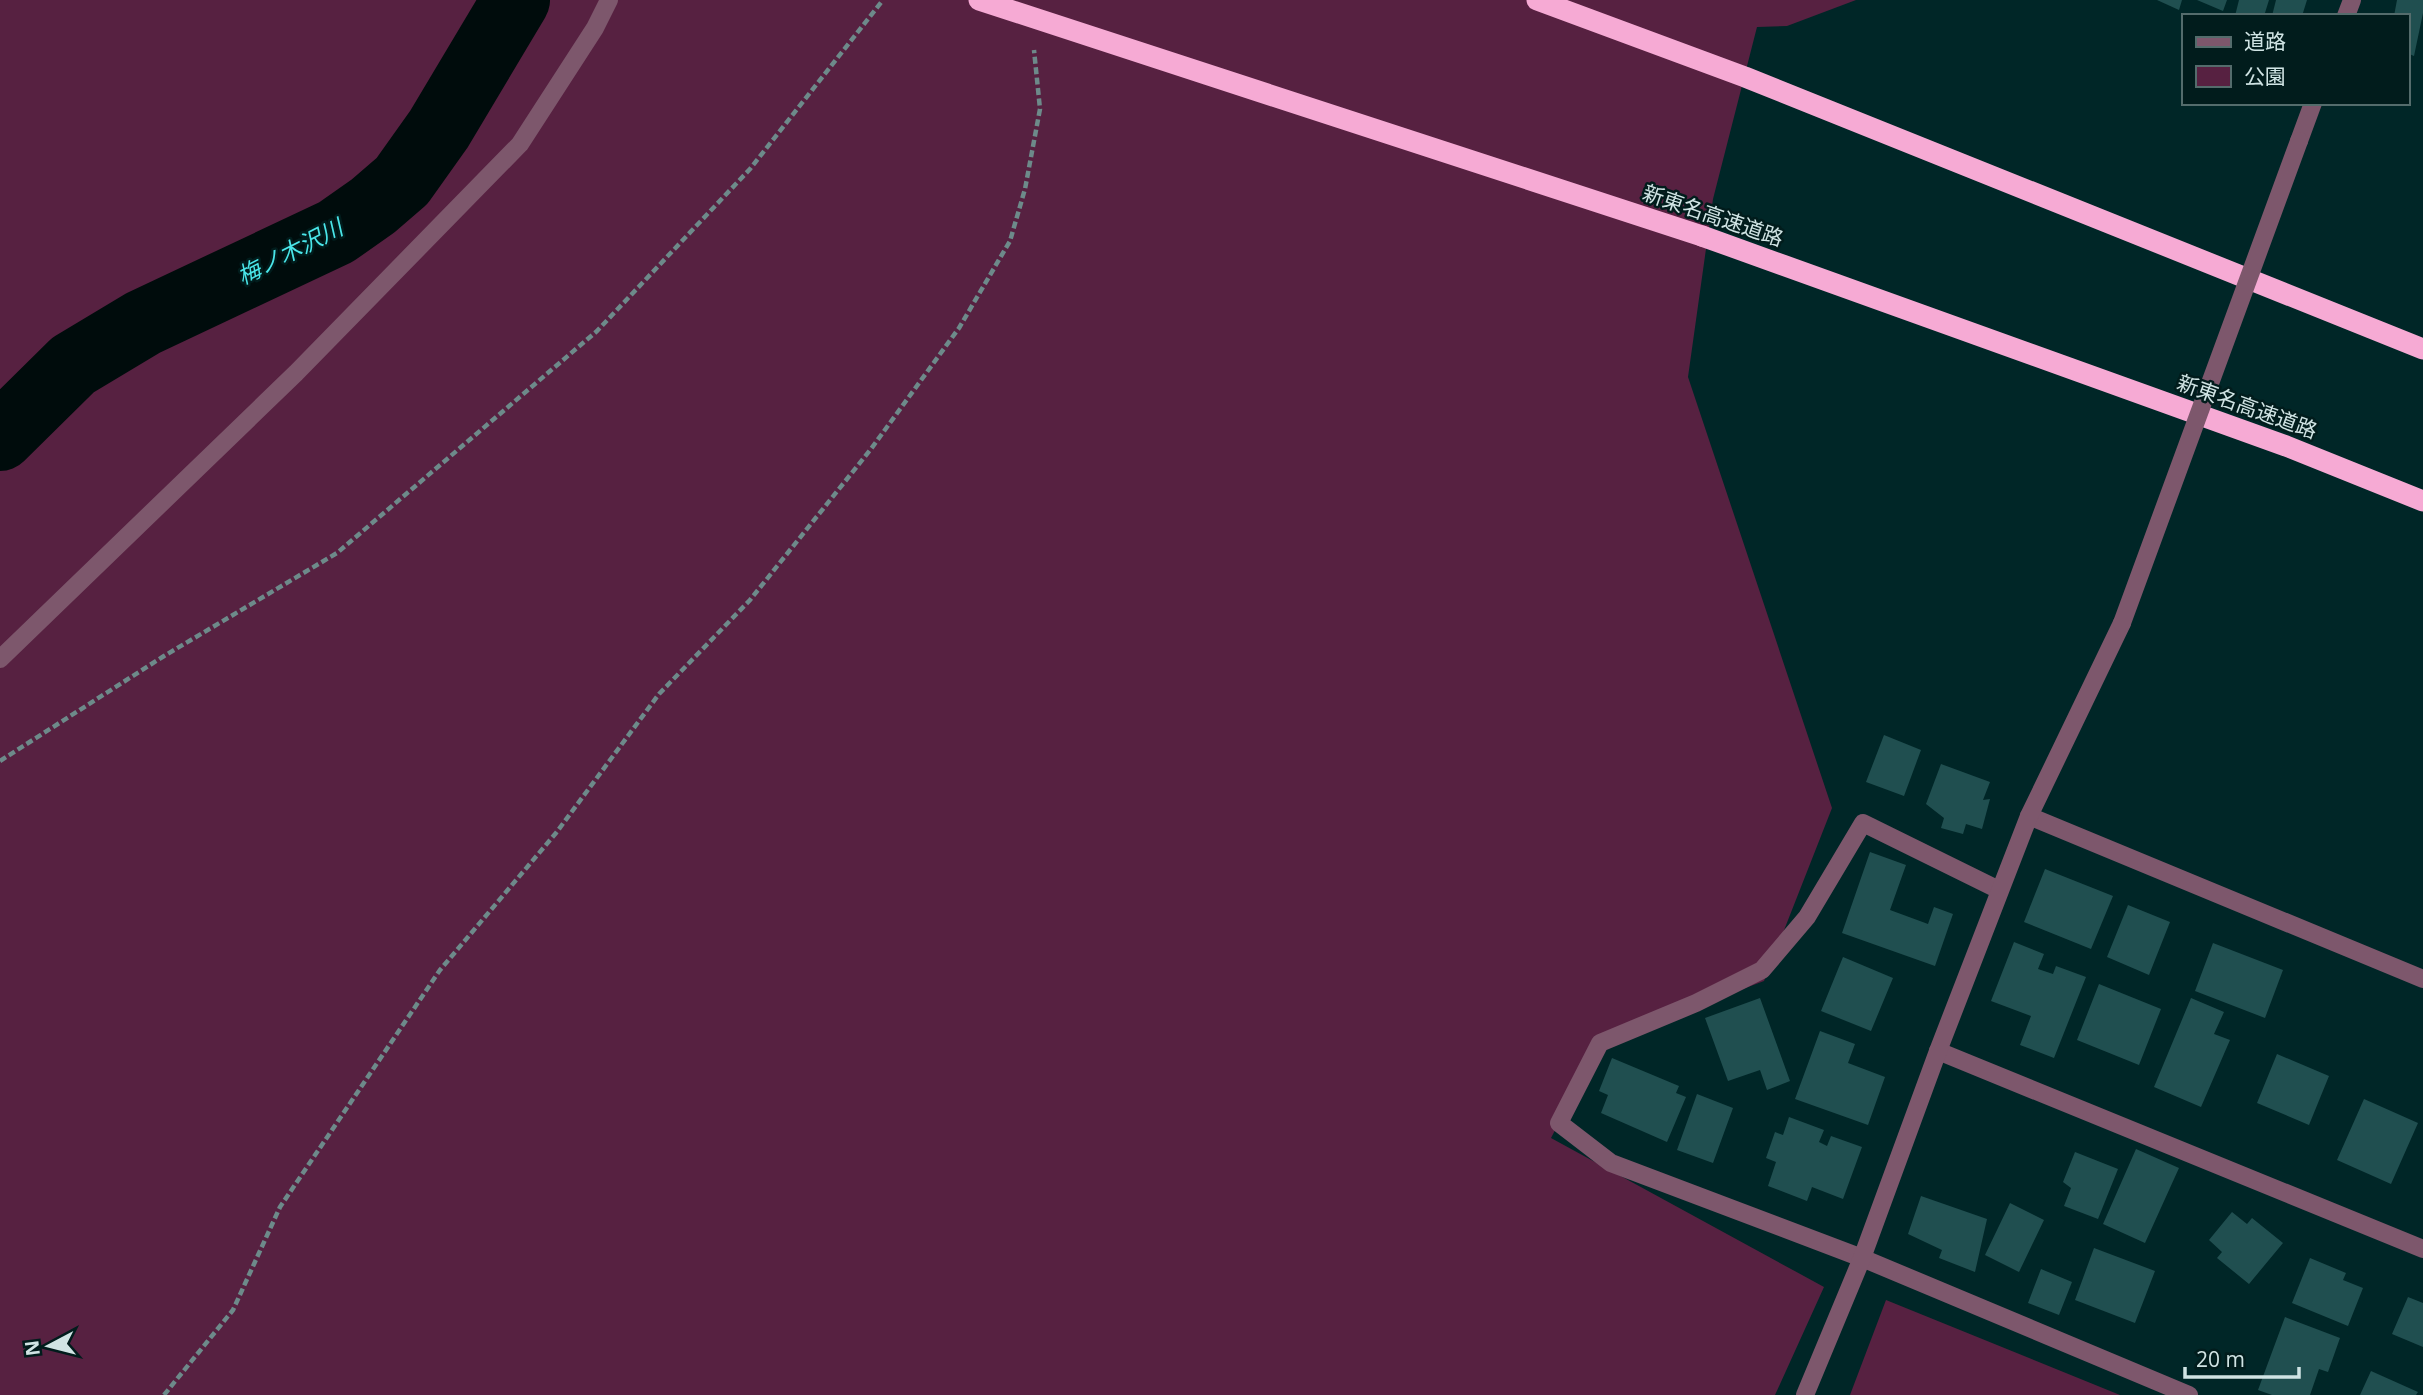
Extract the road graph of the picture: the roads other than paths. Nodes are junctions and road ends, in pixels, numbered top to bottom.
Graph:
1 (609, 0) edge
2 (979, 0) edge
3 (1537, 0) edge
4 (2312, 105) edge
5 (2423, 349) edge
6 (2423, 501) edge
7 (0, 659) edge
8 (2029, 816) junction
9 (1999, 890) junction
10 (2423, 979) edge
11 (1937, 1051) junction
12 (2423, 1249) edge
13 (1862, 1258) junction
14 (1805, 1395) edge
15 (2189, 1395) edge

1 - 7 street
2 - 6 highway, 新東名高速道路, bridge
3 - 5 highway
4 - 8 street, bridge
8 - 9 street
8 - 10 street
9 - 11 street
9 - 13 street
11 - 12 street
11 - 13 street
13 - 14 street
13 - 15 street

